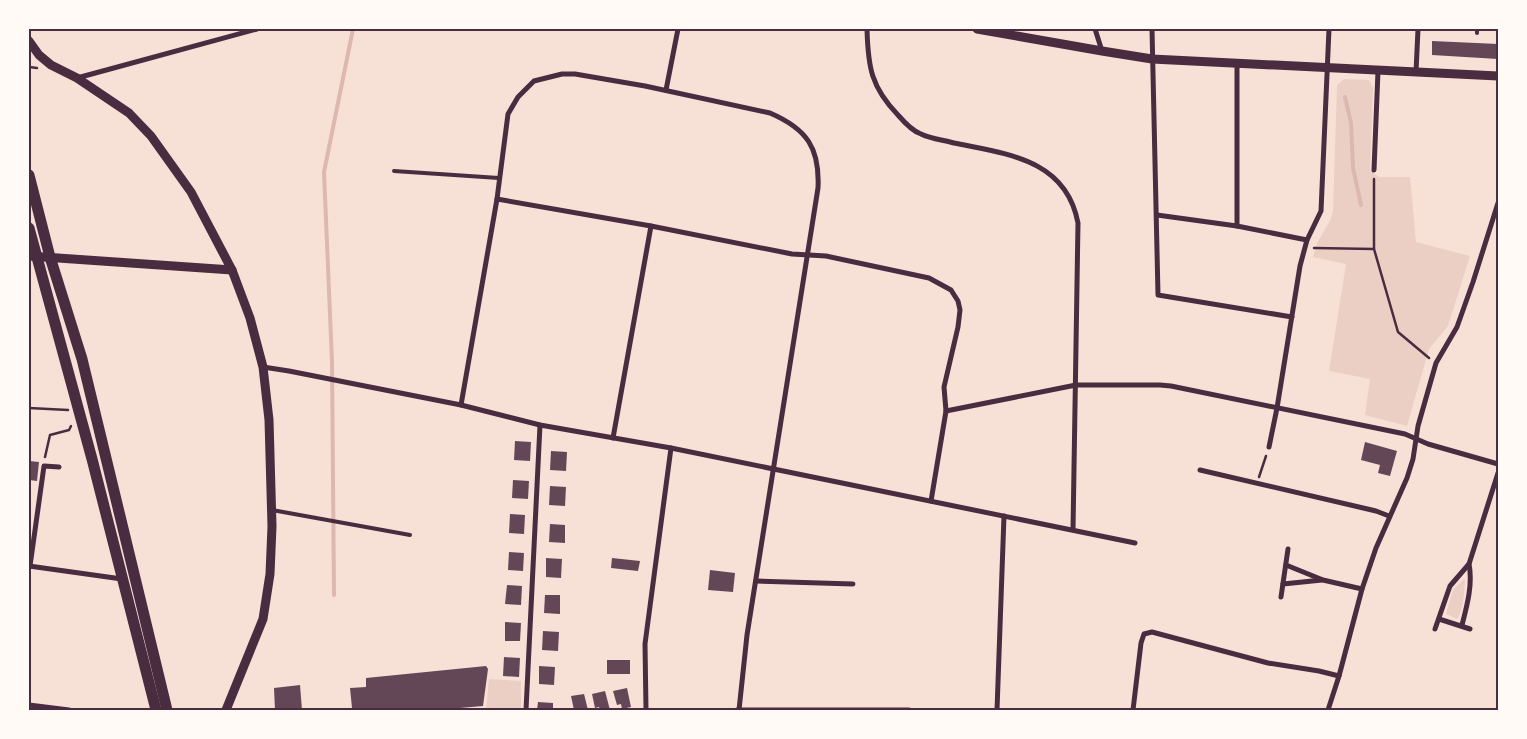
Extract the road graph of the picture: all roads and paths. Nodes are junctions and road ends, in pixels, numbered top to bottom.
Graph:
1 (257, 29) edge
2 (678, 29) edge
3 (867, 29) edge
4 (977, 29) edge
5 (1095, 29) edge
6 (1152, 29) edge
7 (1329, 29) edge
8 (1418, 29) edge
9 (29, 41) edge
10 (1102, 52) junction
11 (1152, 59) junction
12 (1237, 64) junction
13 (1327, 68) junction
14 (1378, 71) junction
15 (1416, 72) junction
16 (1498, 76) edge
17 (77, 78) junction
18 (666, 90) junction
19 (1374, 170) joint
20 (394, 171) dead end
21 (29, 175) edge
22 (499, 178) junction
23 (497, 199) junction
24 (1498, 204) edge
25 (1157, 215) junction
26 (1496, 223) edge
27 (651, 226) junction
28 (1237, 226) junction
29 (29, 228) edge
30 (1307, 240) junction
31 (1306, 248) junction
32 (1374, 249) junction
33 (808, 255) junction
34 (32, 257) edge
35 (50, 257) junction
36 (232, 270) junction
37 (1292, 317) junction
38 (1436, 363) junction
39 (263, 367) junction
40 (1076, 385) junction
41 (461, 405) junction
42 (29, 408) edge
43 (1278, 408) junction
44 (78, 410) junction
45 (946, 411) junction
46 (540, 425) junction
47 (69, 430) dead end
48 (613, 438) junction
49 (1415, 439) junction
50 (1269, 447) joint
51 (671, 448) junction
52 (1498, 464) edge
53 (44, 466) junction
54 (59, 467) dead end
55 (772, 470) junction
56 (1200, 470) dead end
57 (1498, 473) edge
58 (1257, 483) junction
59 (931, 501) junction
60 (272, 510) junction
61 (1004, 516) junction
62 (1389, 516) junction
63 (1073, 530) junction
64 (410, 535) dead end
65 (1135, 543) dead end
66 (1288, 549) dead end
67 (1469, 564) junction
68 (1286, 565) junction
69 (30, 566) edge
70 (123, 579) junction
71 (1323, 580) junction
72 (756, 581) junction
73 (854, 584) dead end
74 (1283, 584) junction
75 (1362, 589) junction
76 (1281, 597) dead end
77 (1439, 619) junction
78 (1462, 626) junction
79 (1436, 629) dead end
80 (1470, 629) dead end
81 (1339, 676) junction
82 (29, 705) edge
83 (69, 710) edge
84 (156, 710) edge
85 (167, 710) edge
86 (226, 710) edge
87 (526, 710) edge
88 (646, 710) edge
89 (738, 710) edge
90 (909, 710) edge
91 (997, 710) edge
92 (1133, 710) edge
93 (1328, 710) edge

1 - 17 street
2 - 18 street
3 - 40 street
4 - 10 street
5 - 10 street
6 - 11 street
7 - 13 street
8 - 15 street
9 - 17 street
10 - 11 street
11 - 12 street
11 - 25 street
12 - 13 street
12 - 28 street
13 - 14 street
13 - 30 street
14 - 15 street
14 - 19 street
15 - 16 street
17 - 36 street
18 - 22 street
18 - 33 street
19 - 32 path
20 - 22 lane
21 - 35 main road
22 - 23 street
23 - 27 street
23 - 41 street
24 - 26 street
25 - 28 street
25 - 37 street
26 - 38 street
27 - 33 street
27 - 48 street
28 - 30 street
29 - 34 main road
30 - 31 street
31 - 32 path
31 - 37 street
32 - 38 path
33 - 45 street
33 - 55 street
34 - 35 street
34 - 44 main road
35 - 36 street
35 - 85 main road
36 - 39 street
37 - 43 street
38 - 49 street
39 - 41 street
39 - 60 street
40 - 43 street
40 - 45 street
40 - 63 street
41 - 46 street
42 - 44 path
43 - 49 street
43 - 50 street
44 - 70 main road
45 - 59 street
46 - 48 street
46 - 87 street
47 - 53 path
48 - 51 street
49 - 52 street
49 - 62 street
50 - 58 path
51 - 55 street
51 - 88 street
53 - 54 street
53 - 69 street
55 - 59 street
55 - 72 street
56 - 58 street
57 - 67 street
58 - 62 street
59 - 61 street
60 - 64 lane
60 - 86 street
61 - 63 street
61 - 91 street
62 - 75 street
63 - 65 street
66 - 68 street
67 - 77 street
67 - 78 street
68 - 71 street
68 - 74 street
69 - 70 street
70 - 84 main road
71 - 74 street
71 - 75 street
72 - 73 street
72 - 89 street
74 - 76 street
75 - 81 street
77 - 78 street
77 - 79 street
78 - 80 street
81 - 92 street
81 - 93 street
82 - 83 street
89 - 90 street

